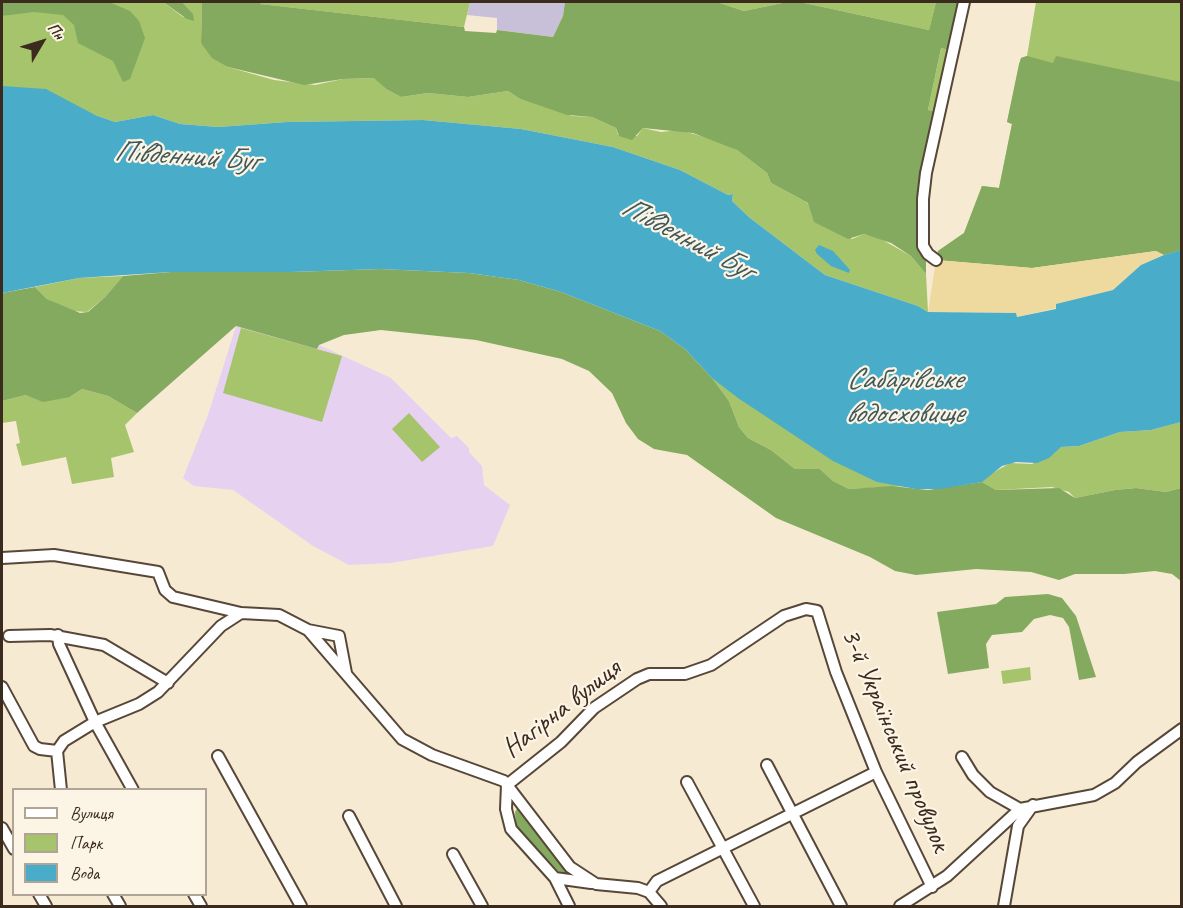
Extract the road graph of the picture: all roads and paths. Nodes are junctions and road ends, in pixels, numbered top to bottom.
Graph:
1 (964, 2) edge
2 (936, 260) dead end
3 (2, 558) edge
4 (817, 611) joint
5 (241, 613) junction
6 (308, 630) junction
7 (9, 636) dead end
8 (58, 636) junction
9 (346, 675) junction
10 (168, 683) junction
11 (2, 687) edge
12 (94, 722) junction
13 (1182, 729) edge
14 (57, 751) junction
15 (218, 756) dead end
16 (962, 757) dead end
17 (767, 765) dead end
18 (876, 772) junction
19 (687, 782) dead end
20 (507, 784) junction
21 (61, 788) edge
22 (132, 788) edge
23 (1034, 805) junction
24 (1020, 810) junction
25 (794, 813) junction
26 (349, 816) dead end
27 (2, 828) edge
28 (7, 839) edge
29 (723, 849) junction
30 (453, 854) dead end
31 (555, 878) junction
32 (596, 884) junction
33 (932, 887) junction
34 (649, 892) junction
35 (301, 906) edge
36 (396, 906) edge
37 (482, 906) edge
38 (569, 906) edge
39 (661, 906) edge
40 (754, 906) edge
41 (841, 906) edge
42 (900, 906) edge
43 (1004, 906) edge

1 - 2 street
3 - 5 street, Нагірна вулиця
4 - 18 street, 3-й Український провулок
4 - 20 street, Нагірна вулиця
5 - 6 street, Нагірна вулиця
5 - 10 street
6 - 9 street, Нагірна вулиця
6 - 9 street
7 - 8 street
8 - 10 street
8 - 12 street
9 - 20 street, Нагірна вулиця
10 - 12 street
11 - 14 street
12 - 14 street
12 - 22 street
13 - 23 street
14 - 21 street
15 - 35 street
16 - 24 street
17 - 25 street
18 - 25 street
18 - 33 street, 3-й Український провулок
19 - 29 street
20 - 31 street
20 - 32 street
23 - 24 street
23 - 43 street
24 - 33 street
25 - 29 street
25 - 41 street
26 - 36 street
27 - 28 street
29 - 34 street
29 - 40 street
30 - 37 street
31 - 32 street
31 - 38 street
32 - 34 street
33 - 42 street
34 - 39 street

